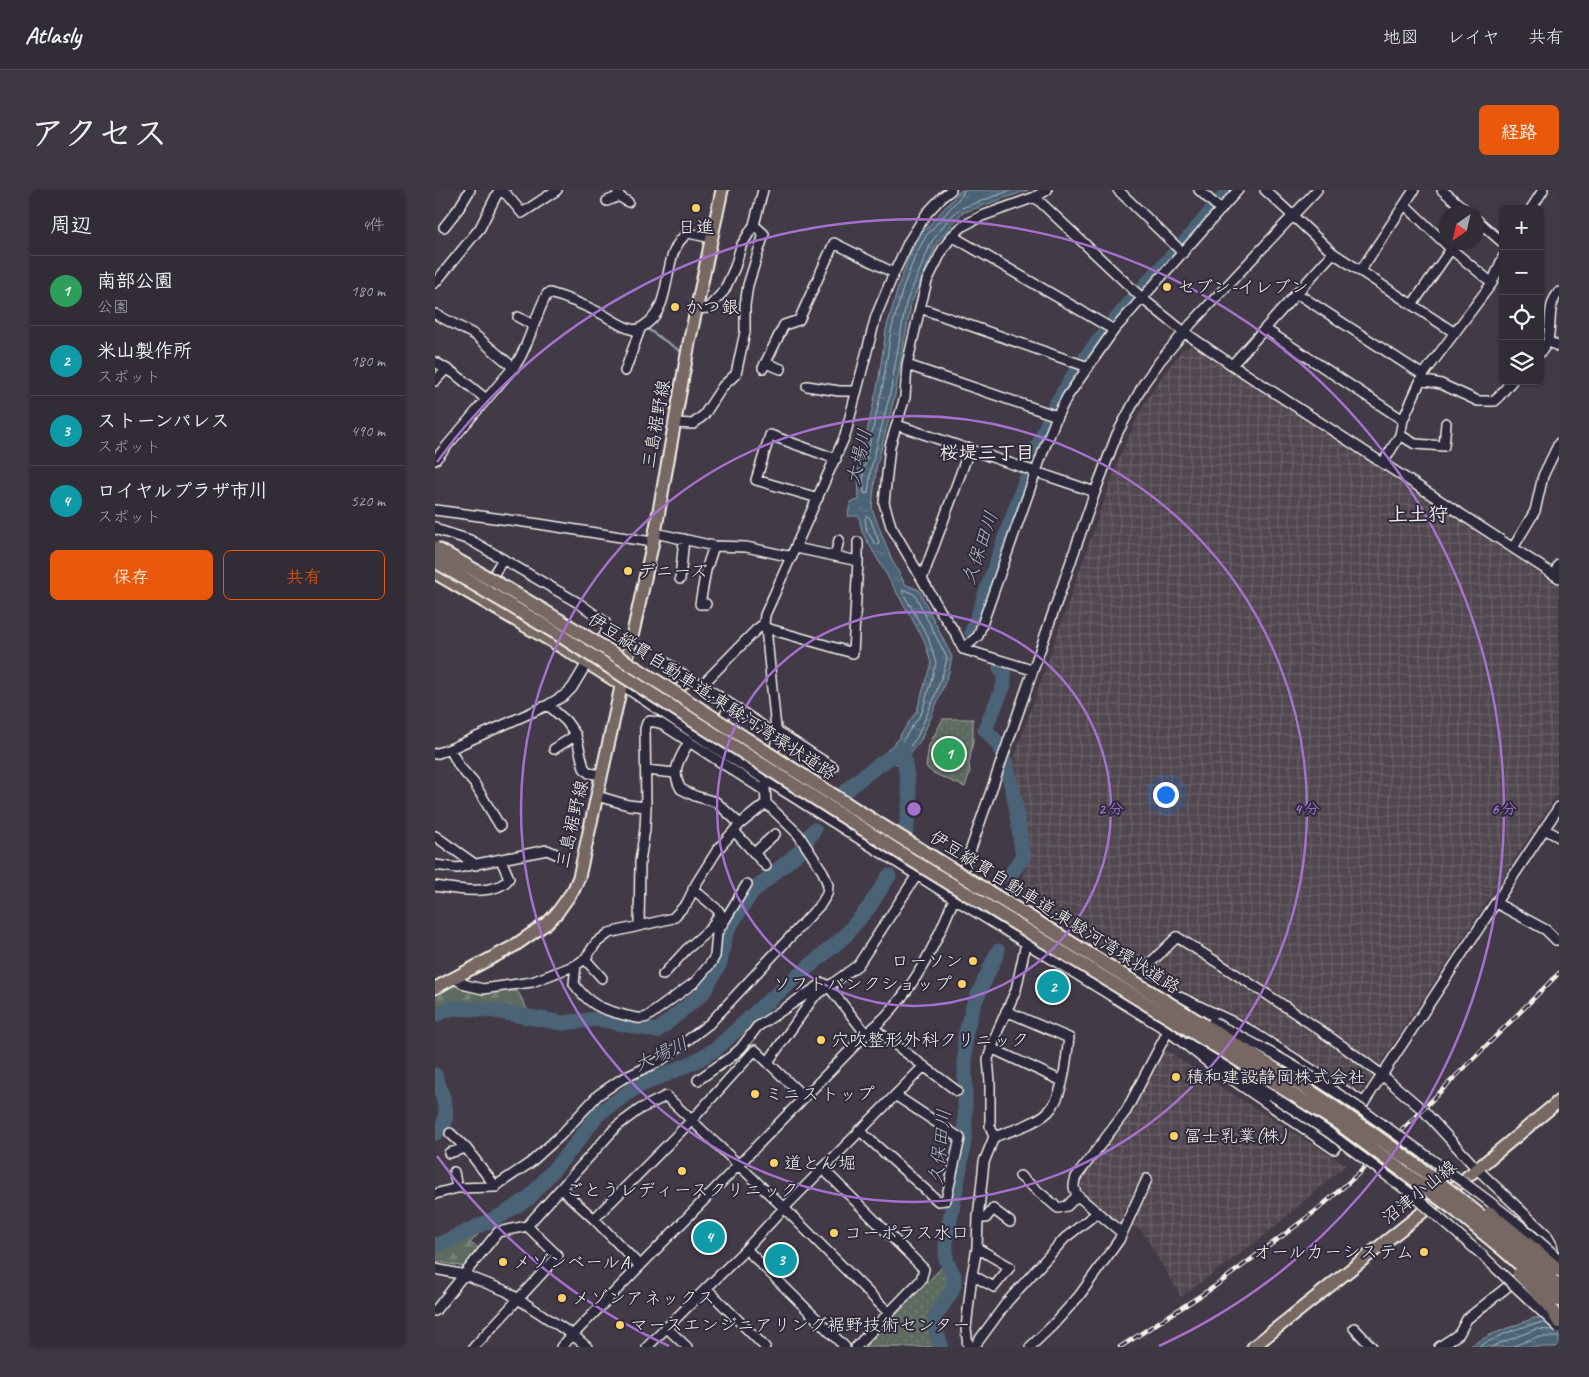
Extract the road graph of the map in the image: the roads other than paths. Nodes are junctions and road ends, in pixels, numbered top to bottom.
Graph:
1 (470, 190) edge
2 (499, 190) edge
3 (557, 190) edge
4 (722, 190) edge
5 (763, 190) edge
6 (951, 190) edge
7 (1047, 190) edge
8 (1118, 190) edge
9 (1199, 190) edge
10 (1237, 190) edge
11 (1265, 190) edge
12 (1317, 190) edge
13 (1414, 190) edge
14 (1442, 190) edge
15 (1543, 190) edge
16 (622, 196) edge
17 (1035, 197) junction
18 (607, 201) dead end
19 (1405, 205) junction
20 (1460, 205) edge
21 (1534, 205) edge
22 (1221, 210) junction
23 (1293, 216) junction
24 (754, 225) junction
25 (1484, 226) edge
26 (444, 227) dead end
27 (951, 236) junction
28 (712, 238) junction
29 (1439, 238) edge
30 (1499, 239) edge
31 (1450, 250) edge
32 (1452, 250) edge
33 (1183, 253) junction
34 (1333, 253) junction
35 (1499, 266) edge
36 (1361, 270) junction
37 (894, 273) junction
38 (435, 283) edge
39 (1492, 283) junction
40 (1559, 292) edge
41 (1298, 294) junction
42 (1143, 299) junction
43 (1412, 305) junction
44 (920, 308) junction
45 (696, 309) junction
46 (435, 314) edge
47 (517, 317) dead end
48 (533, 325) junction
49 (640, 328) junction
50 (1265, 329) junction
51 (1114, 330) junction
52 (1184, 332) junction
53 (1455, 333) junction
54 (1548, 341) junction
55 (1544, 347) edge
56 (1559, 347) edge
57 (435, 362) edge
58 (907, 365) junction
59 (1232, 365) junction
60 (1088, 367) junction
61 (514, 368) junction
62 (445, 369) junction
63 (781, 369) dead end
64 (625, 371) dead end
65 (1422, 378) junction
66 (435, 381) edge
67 (1509, 385) edge
68 (807, 386) dead end
69 (857, 391) junction
70 (486, 399) junction
71 (1057, 416) junction
72 (1403, 420) junction
73 (675, 423) junction
74 (1446, 423) dead end
75 (897, 425) junction
76 (1400, 435) junction
77 (1559, 443) edge
78 (969, 448) junction
79 (836, 459) junction
80 (435, 460) edge
81 (1383, 463) junction
82 (1037, 472) junction
83 (1095, 492) junction
84 (818, 498) junction
85 (435, 510) edge
86 (435, 527) edge
87 (653, 537) junction
88 (684, 539) junction
89 (839, 540) dead end
90 (858, 542) dead end
91 (435, 546) edge
92 (714, 546) junction
93 (1513, 548) junction
94 (794, 552) junction
95 (835, 556) junction
96 (503, 559) junction
97 (435, 561) edge
98 (858, 561) junction
99 (1559, 564) edge
100 (435, 573) edge
101 (1556, 576) edge
102 (492, 577) junction
103 (922, 578) junction
104 (680, 579) dead end
105 (706, 604) dead end
106 (765, 626) junction
107 (598, 647) junction
108 (963, 649) junction
109 (665, 662) dead end
110 (587, 663) junction
111 (626, 665) junction
112 (1032, 670) junction
113 (691, 680) junction
114 (622, 685) junction
115 (701, 685) junction
116 (671, 696) junction
117 (548, 706) junction
118 (731, 706) junction
119 (717, 726) junction
120 (763, 726) dead end
121 (777, 731) junction
122 (576, 735) junction
123 (689, 742) junction
124 (451, 749) junction
125 (554, 749) dead end
126 (435, 754) edge
127 (735, 760) junction
128 (773, 760) junction
129 (833, 767) dead end
130 (729, 769) junction
131 (646, 770) junction
132 (675, 773) junction
133 (601, 775) junction
134 (767, 780) junction
135 (765, 791) junction
136 (597, 796) junction
137 (766, 803) junction
138 (646, 807) junction
139 (1559, 807) edge
140 (740, 824) junction
141 (500, 826) dead end
142 (1544, 830) junction
143 (734, 831) junction
144 (775, 834) dead end
145 (435, 836) edge
146 (1559, 837) edge
147 (754, 853) junction
148 (556, 854) dead end
149 (501, 860) junction
150 (435, 865) edge
151 (476, 865) junction
152 (766, 866) dead end
153 (917, 875) junction
154 (960, 878) junction
155 (747, 884) dead end
156 (435, 886) edge
157 (693, 889) junction
158 (953, 898) junction
159 (1495, 903) junction
160 (639, 926) junction
161 (1557, 935) edge
162 (1026, 943) junction
163 (585, 959) junction
164 (576, 965) junction
165 (1106, 968) junction
166 (663, 975) dead end
167 (1137, 976) junction
168 (454, 978) junction
169 (602, 978) dead end
170 (829, 987) junction
171 (435, 988) edge
172 (1006, 1011) junction
173 (870, 1031) junction
174 (1168, 1032) junction
175 (991, 1048) junction
176 (768, 1062) junction
177 (924, 1066) junction
178 (1382, 1075) junction
179 (698, 1080) dead end
180 (1062, 1081) junction
181 (1304, 1087) junction
182 (957, 1090) dead end
183 (895, 1094) junction
184 (804, 1097) junction
185 (1559, 1101) edge
186 (1363, 1102) junction
187 (691, 1121) junction
188 (859, 1130) junction
189 (450, 1133) dead end
190 (994, 1137) junction
191 (466, 1148) junction
192 (449, 1153) dead end
193 (738, 1165) junction
194 (822, 1168) junction
195 (1477, 1169) junction
196 (453, 1172) dead end
197 (1020, 1176) dead end
198 (1147, 1179) dead end
199 (1417, 1181) junction
200 (495, 1187) junction
201 (457, 1188) junction
202 (561, 1189) junction
203 (435, 1194) edge
204 (1077, 1196) junction
205 (784, 1208) junction
206 (1097, 1212) junction
207 (978, 1218) junction
208 (594, 1219) junction
209 (1010, 1222) dead end
210 (527, 1226) junction
211 (1122, 1233) junction
212 (977, 1248) junction
213 (745, 1249) junction
214 (1552, 1251) junction
215 (1559, 1259) edge
216 (640, 1266) junction
217 (435, 1269) edge
218 (1558, 1273) edge
219 (465, 1275) junction
220 (972, 1275) junction
221 (1559, 1287) edge
222 (706, 1288) junction
223 (518, 1299) junction
224 (1559, 1300) edge
225 (435, 1311) edge
226 (889, 1313) junction
227 (1559, 1322) edge
228 (666, 1327) junction
229 (1354, 1328) dead end
230 (1559, 1328) edge
231 (573, 1335) junction
232 (474, 1347) edge
233 (561, 1347) edge
234 (587, 1347) edge
235 (647, 1347) edge
236 (687, 1347) edge
237 (765, 1347) edge
238 (845, 1347) edge
239 (856, 1347) edge
240 (968, 1347) edge
241 (974, 1347) edge
242 (1030, 1347) edge
243 (1253, 1347) edge
244 (1372, 1347) edge
245 (1439, 1347) edge

1 - 26 street
2 - 3 street
2 - 38 street
4 - 28 main road, 三島裾野線
5 - 24 street
6 - 37 street
7 - 17 street
8 - 33 street
9 - 22 street
10 - 22 street
11 - 23 street
12 - 23 street
13 - 19 street
14 - 20 street
15 - 21 street
16 - 18 street
17 - 27 street
17 - 42 street
19 - 29 street
19 - 36 street
22 - 33 street
23 - 34 street
23 - 52 street
24 - 45 street
24 - 73 street
25 - 30 street
27 - 44 street
27 - 51 street
28 - 45 main road, 三島裾野線
28 - 49 street
31 - 43 street
32 - 39 street
33 - 42 street
34 - 36 street
34 - 41 street
35 - 39 street
36 - 43 street
37 - 63 street
37 - 69 street
39 - 53 street
40 - 54 street
41 - 50 street
41 - 65 street
42 - 51 street
42 - 52 street
43 - 53 street
44 - 58 street
44 - 60 street
45 - 73 main road, 三島裾野線
46 - 61 street
47 - 48 street
48 - 49 street
48 - 61 street
49 - 64 street
50 - 59 street
50 - 72 street
51 - 60 street
52 - 59 street
52 - 83 street
53 - 65 street
54 - 55 street
54 - 56 street
57 - 62 street
58 - 71 street
58 - 75 street
59 - 81 street
60 - 71 street
61 - 70 street
62 - 66 street
62 - 70 street
65 - 67 street
65 - 72 street
68 - 69 street
69 - 79 street
70 - 80 street
71 - 82 street
72 - 76 street
73 - 87 main road, 三島裾野線
74 - 76 street
75 - 78 street
75 - 103 street
76 - 81 street
77 - 93 street
78 - 82 street
78 - 103 street
79 - 84 street
79 - 84 street
81 - 93 street
82 - 83 street
82 - 108 street
83 - 112 street
84 - 94 street
85 - 87 street
86 - 96 street
87 - 88 street
87 - 111 main road, 三島裾野線
88 - 92 street
88 - 104 street
89 - 95 street
90 - 98 street
91 - 102 main road
91 - 181 highway, 伊豆縦貫自動車道;東駿河湾環状道路, bridge
92 - 94 street
92 - 105 street
93 - 101 street
94 - 95 street
94 - 106 street
95 - 98 street
96 - 102 street
96 - 107 street
97 - 199 highway, 伊豆縦貫自動車道;東駿河湾環状道路, bridge
98 - 106 street
99 - 101 street
100 - 110 main road
102 - 107 main road
103 - 108 street
106 - 115 street
106 - 121 street
107 - 111 main road
108 - 112 street
109 - 113 street
110 - 114 main road
110 - 117 street
111 - 114 main road, 三島裾野線
111 - 116 street
112 - 154 street
113 - 115 street
113 - 116 street
114 - 127 street
114 - 133 main road, 三島裾野線
115 - 118 street
116 - 119 street
117 - 122 street
117 - 124 street
118 - 119 street
118 - 120 street
119 - 128 street
121 - 128 street
121 - 129 street
122 - 125 street
122 - 133 street
123 - 130 street
123 - 131 street
123 - 132 street
124 - 126 street
124 - 141 street
127 - 130 street
127 - 134 street
128 - 134 street
128 - 154 street
130 - 135 street
131 - 132 street
131 - 138 street
132 - 140 street
133 - 136 main road, 三島裾野線
134 - 135 street
134 - 153 street
135 - 137 street
136 - 138 street
136 - 168 main road, 三島裾野線
137 - 140 street
137 - 200 street
138 - 160 street
139 - 142 street
140 - 143 street
142 - 146 street
142 - 159 street
143 - 147 street
143 - 157 street
144 - 147 street
145 - 151 street
147 - 152 street
148 - 149 street
149 - 151 street
149 - 156 street
150 - 151 street
153 - 158 street
153 - 170 street
154 - 158 street
154 - 165 street
155 - 164 street
157 - 160 street
157 - 166 street
158 - 162 street
158 - 173 street
159 - 161 street
159 - 178 street
160 - 163 street
162 - 172 street
162 - 174 street
163 - 164 street
163 - 169 street
164 - 168 street
165 - 167 street
165 - 215 street, bridge
167 - 178 street
167 - 186 street
168 - 171 main road, 三島裾野線
170 - 173 street
170 - 176 street
170 - 179 street
172 - 175 street
172 - 180 street
173 - 177 street
173 - 184 street
174 - 186 street
174 - 204 street
174 - 230 street, bridge
175 - 180 street
175 - 190 street
176 - 184 street
176 - 187 street
177 - 182 street
177 - 183 street
178 - 186 street
178 - 195 street
180 - 190 street
181 - 218 highway, bridge
181 - 221 highway, 伊豆縦貫自動車道;東駿河湾環状道路, bridge
183 - 188 street
183 - 188 street
184 - 193 street
185 - 195 main road, 沼津小山線
187 - 193 street
187 - 202 street
187 - 208 street
188 - 194 street
189 - 191 street
190 - 207 street
191 - 192 street
191 - 200 street
193 - 205 street
193 - 216 street
194 - 205 street
194 - 226 street
195 - 214 street
195 - 243 main road, 沼津小山線
196 - 201 street
197 - 204 street
198 - 211 street
199 - 224 highway, 伊豆縦貫自動車道;東駿河湾環状道路, bridge
199 - 227 highway, bridge
200 - 201 street
201 - 203 street
202 - 208 street
202 - 210 street
204 - 206 street
205 - 213 street
205 - 226 street
206 - 211 street
206 - 241 street
207 - 209 street
207 - 212 street
208 - 216 street
210 - 219 street
210 - 223 street
211 - 242 street
212 - 220 street
212 - 220 street
213 - 222 street
213 - 238 street
214 - 218 street
214 - 245 street
216 - 231 street
217 - 219 street
219 - 223 street
219 - 225 street
220 - 240 street
222 - 228 street
222 - 237 street
223 - 231 street
223 - 232 street
226 - 239 street
228 - 235 street
228 - 236 street
229 - 244 street
231 - 233 street
231 - 234 street

